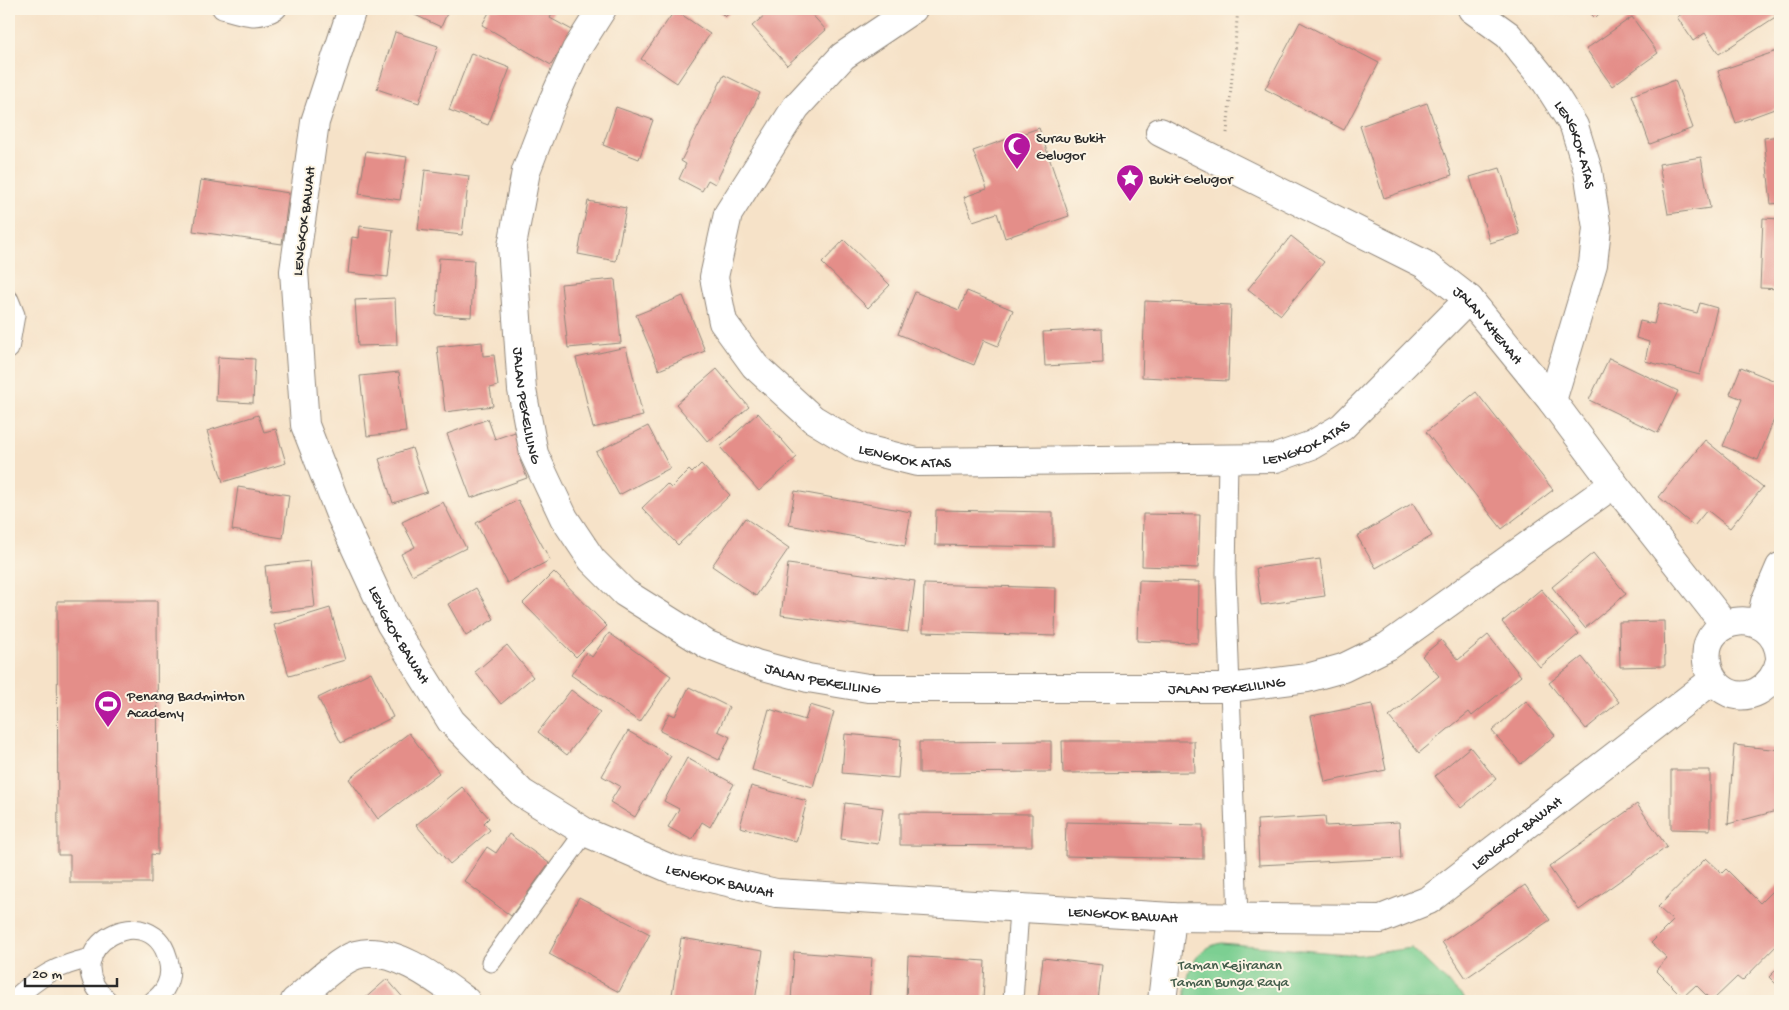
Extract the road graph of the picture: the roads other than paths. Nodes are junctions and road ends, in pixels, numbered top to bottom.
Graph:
1 (222, 9) edge
2 (277, 9) edge
3 (352, 9) edge
4 (602, 9) edge
5 (914, 9) edge
6 (1472, 9) edge
7 (1160, 132) dead end
8 (1469, 298) junction
9 (9, 300) edge
10 (9, 349) edge
11 (1552, 401) junction
12 (1228, 460) junction
13 (1614, 484) junction
14 (1780, 567) edge
15 (1725, 625) junction
16 (1760, 625) junction
17 (1780, 659) edge
18 (1713, 680) junction
19 (1229, 688) junction
20 (585, 832) junction
21 (1019, 908) junction
22 (1172, 917) junction
23 (1238, 918) junction
24 (92, 958) junction
25 (491, 962) dead end
26 (12, 1001) edge
27 (108, 1001) edge
28 (153, 1001) edge
29 (295, 1001) edge
30 (466, 1001) edge
31 (1013, 1001) edge
32 (1162, 1001) edge

1 - 2 lane
3 - 20 street, LENGKOK BAWAH
4 - 19 street, JALAN PEKELILING
5 - 12 street, LENGKOK ATAS
6 - 11 street, LENGKOK ATAS
7 - 8 street, JALAN KHEMAH
8 - 11 street, JALAN KHEMAH
8 - 12 street, LENGKOK ATAS
9 - 10 lane
11 - 13 street, JALAN KHEMAH
12 - 19 lane
13 - 15 street, JALAN KHEMAH
13 - 19 street, JALAN PEKELILING
14 - 16 street
15 - 16 street
15 - 18 street
16 - 17 street
17 - 18 street
18 - 23 street, LENGKOK BAWAH
19 - 23 lane
20 - 21 street, LENGKOK BAWAH
20 - 25 lane
21 - 22 street, LENGKOK BAWAH
21 - 31 lane
22 - 23 street, LENGKOK BAWAH
22 - 32 street
24 - 26 lane
24 - 27 lane
24 - 28 lane
29 - 30 street

